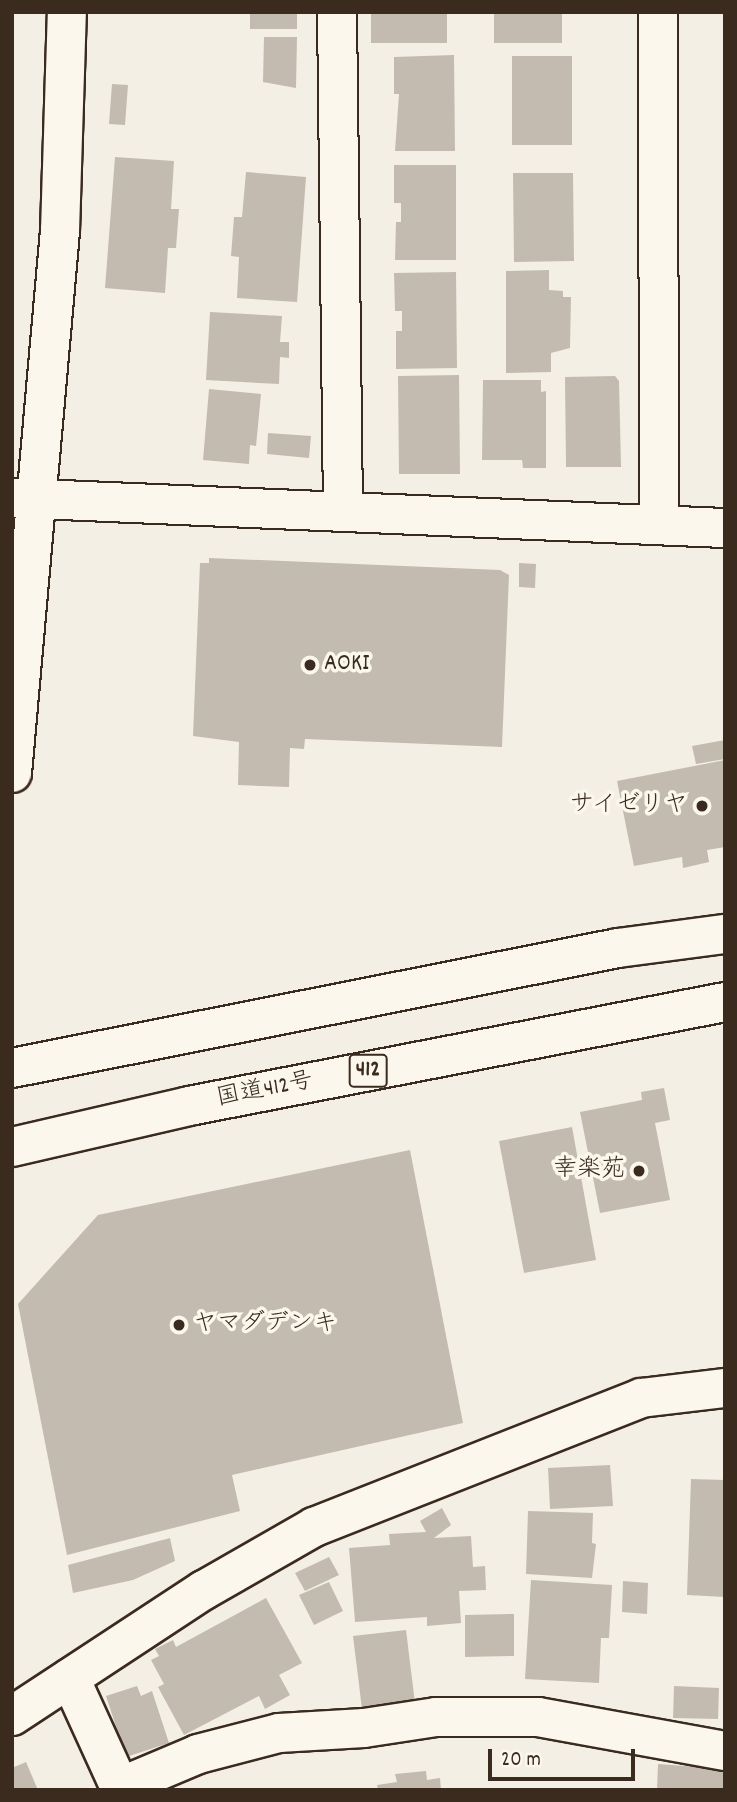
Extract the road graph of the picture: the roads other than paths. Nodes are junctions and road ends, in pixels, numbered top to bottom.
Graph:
1 (66, 12) edge
2 (337, 12) edge
3 (658, 12) edge
4 (25, 498) edge
5 (343, 512) junction
6 (659, 524) junction
7 (725, 528) edge
8 (12, 773) edge
9 (725, 934) edge
10 (725, 1002) edge
11 (12, 1068) edge
12 (12, 1147) edge
13 (725, 1388) edge
14 (70, 1678) junction
15 (12, 1716) edge
16 (725, 1751) edge
17 (121, 1789) edge

1 - 4 main road
2 - 5 main road
3 - 6 main road
4 - 5 main road
4 - 8 main road
5 - 6 main road
6 - 7 main road
9 - 11 main road
10 - 12 main road, 国道412号 / 412
13 - 14 main road
14 - 15 main road
14 - 17 main road
16 - 17 main road

